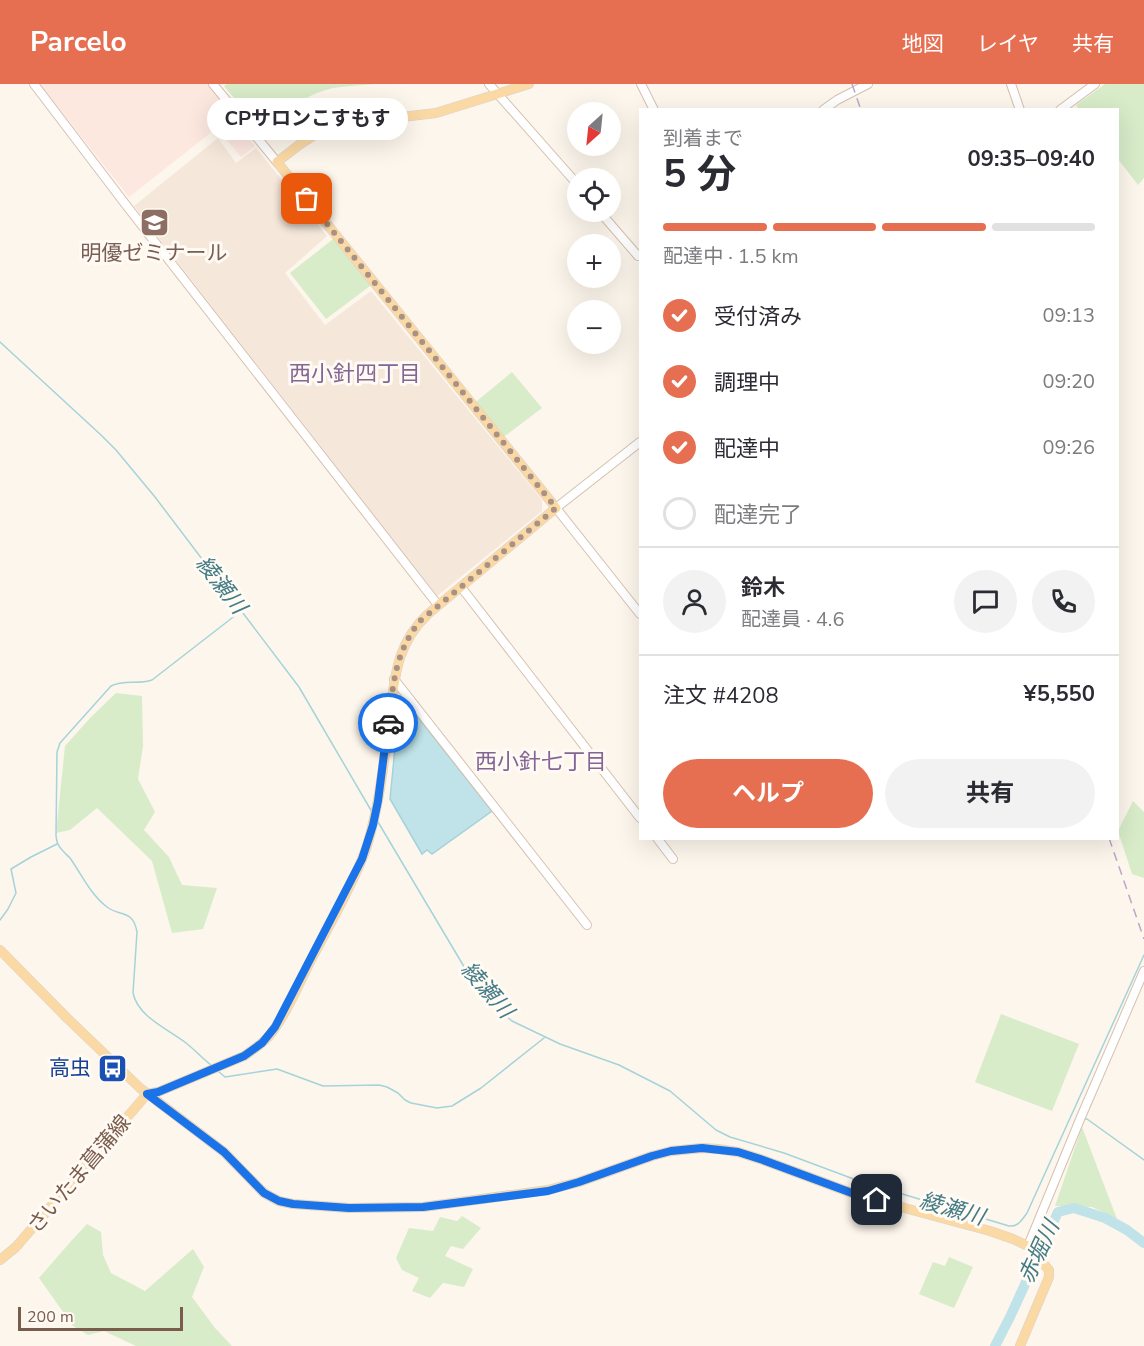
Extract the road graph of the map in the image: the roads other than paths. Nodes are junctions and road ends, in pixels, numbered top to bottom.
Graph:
1 (34, 84) edge
2 (213, 84) edge
3 (489, 84) edge
4 (529, 84) edge
5 (641, 84) edge
6 (868, 84) edge
7 (1011, 84) edge
8 (1095, 84) edge
9 (1085, 87) edge
10 (498, 94) junction
11 (653, 108) edge
12 (826, 108) edge
13 (1019, 108) edge
14 (1062, 108) edge
15 (277, 162) junction
16 (567, 172) edge
17 (609, 222) edge
18 (639, 255) edge
19 (639, 443) edge
20 (556, 508) junction
21 (461, 587) junction
22 (438, 605) junction
23 (639, 613) edge
24 (394, 679) junction
25 (639, 817) edge
26 (659, 840) edge
27 (673, 859) dead end
28 (587, 925) dead end
29 (0, 950) edge
30 (1144, 971) edge
31 (147, 1094) junction
32 (1029, 1248) junction
33 (0, 1260) edge
34 (1020, 1346) edge

1 - 22 street
2 - 15 street
3 - 10 street
4 - 10 main road
5 - 11 street
6 - 12 street
7 - 13 street
8 - 9 street
9 - 14 street
10 - 15 main road
10 - 16 street
15 - 20 main road
17 - 18 street
19 - 20 street
20 - 21 main road
20 - 23 street
21 - 22 main road
21 - 25 street
22 - 24 main road
24 - 28 street
24 - 31 main road
26 - 27 street
29 - 31 main road
30 - 32 street
31 - 32 main road
31 - 33 main road, さいたま菖蒲線
32 - 34 main road

